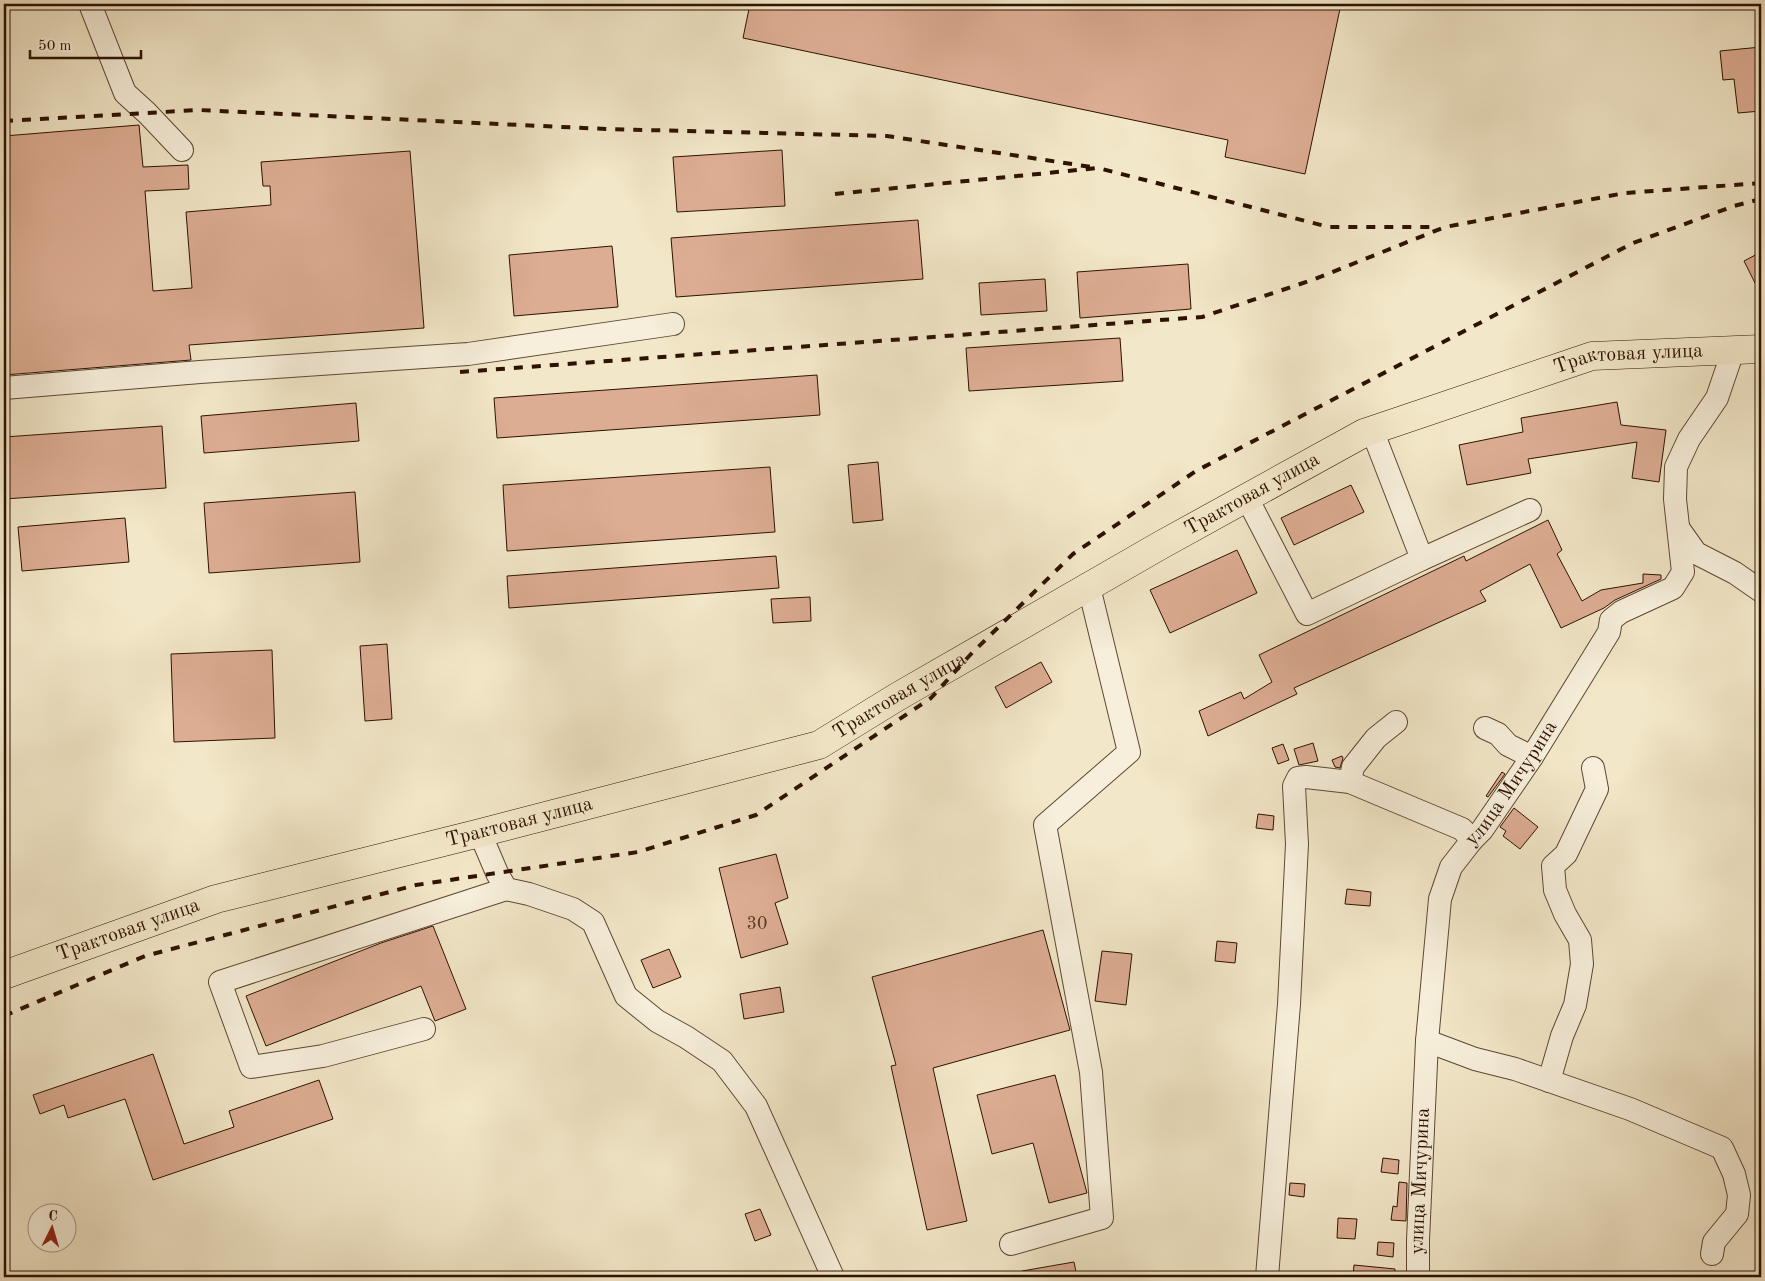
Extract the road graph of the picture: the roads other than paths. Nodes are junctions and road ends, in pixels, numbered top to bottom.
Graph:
1 (90, 4) edge
2 (182, 150) dead end
3 (673, 324) dead end
4 (1761, 349) edge
5 (1733, 351) junction
6 (4, 388) edge
7 (1372, 430) junction
8 (1247, 498) junction
9 (1530, 510) dead end
10 (1679, 528) junction
11 (1422, 559) junction
12 (1089, 587) junction
13 (1761, 592) edge
14 (1396, 722) dead end
15 (1485, 728) dead end
16 (1532, 757) junction
17 (1593, 768) dead end
18 (1350, 782) junction
19 (480, 833) junction
20 (1472, 840) junction
21 (506, 889) junction
22 (4, 974) edge
23 (424, 1029) dead end
24 (1426, 1041) junction
25 (1549, 1081) junction
26 (1011, 1244) dead end
27 (1712, 1254) dead end
28 (833, 1277) edge
29 (1267, 1277) edge
30 (1418, 1277) edge

1 - 2 street
3 - 6 street
4 - 5 main road, Трактовая улица
5 - 7 main road, Трактовая улица
5 - 10 street, улица Мичурина
7 - 8 main road, Трактовая улица
7 - 11 street
8 - 11 street
8 - 12 main road, Трактовая улица
9 - 11 street
10 - 13 street
10 - 16 street, улица Мичурина
12 - 19 main road, Трактовая улица
12 - 26 street
14 - 18 street
15 - 16 street
16 - 20 street, улица Мичурина
17 - 25 street
18 - 20 street
18 - 29 street
19 - 21 street
19 - 22 main road, Трактовая улица
20 - 24 street, улица Мичурина
21 - 23 street
21 - 28 street
24 - 25 street
24 - 30 street, улица Мичурина
25 - 27 street

